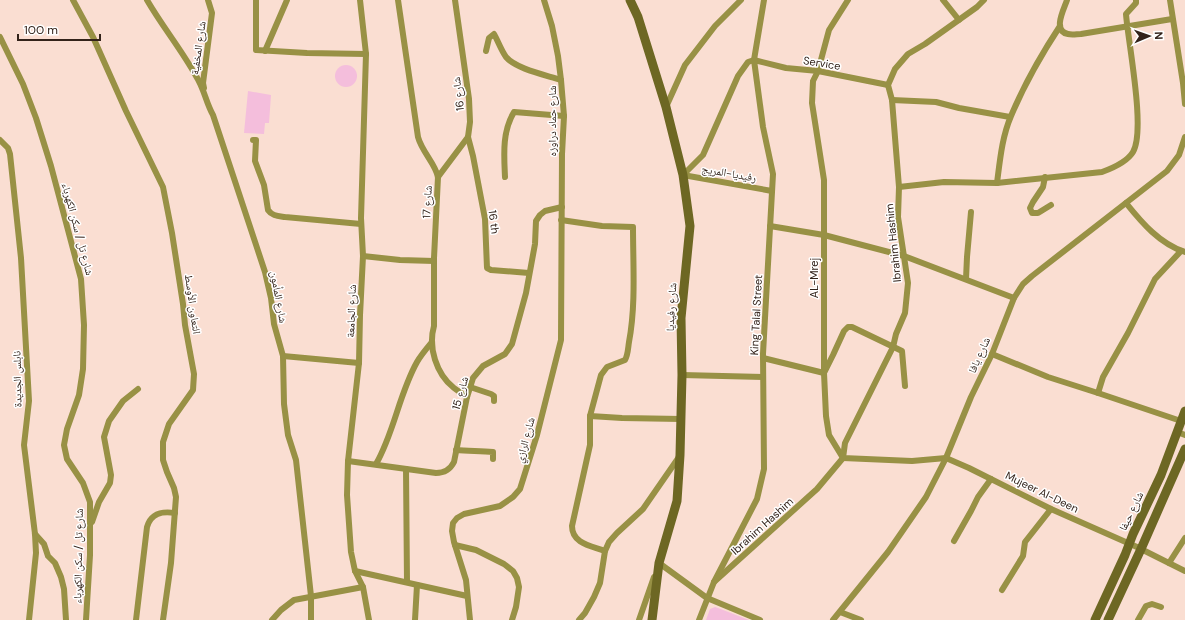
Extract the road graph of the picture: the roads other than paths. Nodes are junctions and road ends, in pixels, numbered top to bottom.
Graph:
1 (73, 0) edge
2 (147, 0) edge
3 (208, 0) edge
4 (256, 0) edge
5 (287, 0) edge
6 (360, 0) edge
7 (398, 0) edge
8 (455, 0) edge
9 (544, 0) edge
10 (630, 0) edge
11 (741, 0) edge
12 (764, 0) edge
13 (848, 0) edge
14 (943, 0) edge
15 (984, 0) edge
16 (1067, 0) edge
17 (1136, 0) edge
18 (1170, 0) edge
19 (1172, 19) junction
20 (959, 20) junction
21 (1060, 26) junction
22 (1127, 26) junction
23 (0, 37) edge
24 (1185, 47) edge
25 (1178, 48) junction
26 (265, 51) junction
27 (486, 51) dead end
28 (366, 54) junction
29 (754, 60) junction
30 (818, 72) junction
31 (561, 80) junction
32 (888, 85) junction
33 (206, 99) junction
34 (892, 100) junction
35 (1185, 104) edge
36 (666, 107) junction
37 (564, 116) junction
38 (1010, 117) junction
39 (468, 137) junction
40 (1185, 137) edge
41 (0, 140) edge
42 (253, 140) dead end
43 (1184, 144) edge
44 (683, 175) junction
45 (438, 177) junction
46 (505, 177) dead end
47 (1045, 177) junction
48 (997, 183) junction
49 (898, 187) junction
50 (772, 192) junction
51 (1126, 203) junction
52 (1051, 205) dead end
53 (562, 207) junction
54 (970, 212) dead end
55 (561, 220) junction
56 (361, 224) junction
57 (770, 226) junction
58 (824, 235) junction
59 (1183, 252) edge
60 (363, 256) junction
61 (904, 256) junction
62 (434, 261) junction
63 (529, 273) junction
64 (966, 279) junction
65 (1014, 298) junction
66 (432, 342) junction
67 (893, 347) junction
68 (992, 354) junction
69 (283, 356) junction
70 (763, 358) junction
71 (359, 363) junction
72 (824, 373) junction
73 (682, 375) junction
74 (763, 377) junction
75 (905, 386) dead end
76 (470, 387) junction
77 (138, 389) dead end
78 (1098, 393) junction
79 (467, 397) junction
80 (494, 401) dead end
81 (1185, 411) edge
82 (590, 416) junction
83 (681, 419) junction
84 (1181, 422) junction
85 (1181, 434) edge
86 (1185, 449) edge
87 (456, 450) junction
88 (680, 455) junction
89 (843, 458) junction
90 (946, 458) junction
91 (493, 459) dead end
92 (348, 460) junction
93 (376, 464) junction
94 (406, 469) junction
95 (991, 479) junction
96 (1051, 510) junction
97 (175, 513) junction
98 (92, 522) dead end
99 (35, 534) junction
100 (1185, 538) edge
101 (954, 541) dead end
102 (1129, 543) junction
103 (455, 545) junction
104 (1142, 549) junction
105 (605, 551) junction
106 (659, 563) junction
107 (1169, 563) junction
108 (355, 571) junction
109 (1185, 571) edge
110 (407, 582) junction
111 (714, 582) junction
112 (417, 585) junction
113 (363, 587) junction
114 (1002, 590) dead end
115 (310, 596) junction
116 (467, 596) junction
117 (707, 598) junction
118 (1161, 607) dead end
119 (840, 612) junction
120 (29, 620) edge
121 (66, 620) edge
122 (86, 620) edge
123 (136, 620) edge
124 (163, 620) edge
125 (272, 620) edge
126 (311, 620) edge
127 (369, 620) edge
128 (415, 620) edge
129 (470, 620) edge
130 (512, 620) edge
131 (579, 620) edge
132 (639, 620) edge
133 (652, 620) edge
134 (699, 620) edge
135 (760, 620) edge
136 (833, 620) edge
137 (861, 620) edge
138 (1095, 620) edge
139 (1108, 620) edge
140 (1138, 620) edge

1 - 97 street, التعاون الأوسط
2 - 33 street, شارع المأمون
3 - 33 street, شارع المخفية
4 - 26 street
5 - 26 street
6 - 28 street, شارع الجامعة
7 - 45 street, شارع 17
8 - 39 street, شارع 16
9 - 31 street, شارع حماد دراوزه
10 - 36 main road, شارع رفيديا
11 - 36 street
12 - 29 street, King Talal Street
13 - 30 street, AL-Mrej
14 - 20 street
15 - 20 street
16 - 21 street
17 - 22 street
18 - 19 street
19 - 22 street
19 - 25 street
20 - 32 street
21 - 22 street
21 - 38 street
22 - 47 street
23 - 122 street, شارع تل / سكن الكهرباء
24 - 25 street
25 - 35 street
26 - 28 street
27 - 31 street
28 - 56 street, شارع الجامعة
29 - 30 street, Service
29 - 44 street
29 - 50 street, King Talal Street
30 - 32 street, Service
30 - 58 street, AL-Mrej
31 - 37 street, شارع حماد دراوزه
32 - 34 street, Ibrahim Hashim
33 - 69 street, شارع المأمون
34 - 38 street
34 - 49 street, Ibrahim Hashim
36 - 44 main road, شارع رفيديا
37 - 46 street
37 - 53 street, شارع حماد دراوزه
38 - 48 street
39 - 45 street
39 - 63 street, 16 th
40 - 43 street, شارع يافا
41 - 99 street, نابلس الجديدة
42 - 56 street
43 - 51 street, شارع يافا
44 - 50 street, رفيديا-المريج
44 - 73 main road, شارع رفيديا
45 - 62 street, شارع 17
47 - 48 street
47 - 52 street
48 - 49 street
49 - 61 street, Ibrahim Hashim
50 - 57 street, King Talal Street
51 - 59 street
51 - 65 street, شارع يافا
53 - 55 street, شارع حماد دراوزه
53 - 63 street, شارع 15
54 - 64 street
55 - 82 street
55 - 103 street, شارع الرازي
56 - 60 street, شارع الجامعة
57 - 58 street
57 - 70 street, King Talal Street
58 - 61 street
58 - 72 street, AL-Mrej
59 - 78 street
60 - 62 street
60 - 71 street, شارع الجامعة
61 - 64 street
61 - 67 street, Ibrahim Hashim
62 - 66 street, شارع 17
63 - 76 street, شارع 15
64 - 65 street
65 - 68 street, شارع يافا
66 - 79 street, شارع 17
66 - 93 street
67 - 72 street
67 - 75 street
67 - 89 street, Ibrahim Hashim
68 - 78 street
68 - 90 street, شارع يافا
69 - 71 street
69 - 115 street, شارع المأمون
70 - 72 street
70 - 74 street, King Talal Street
71 - 92 street, شارع الجامعة
72 - 89 street, AL-Mrej
73 - 74 street
73 - 83 main road, شارع رفيديا
74 - 111 street, King Talal Street
76 - 79 street, شارع 15
76 - 80 street
77 - 98 street
78 - 84 street
79 - 87 street, شارع 15
81 - 84 main road, شارع حيفا
82 - 83 street
82 - 105 street
83 - 88 main road, شارع رفيديا
84 - 85 main road, شارع حيفا
85 - 102 main road, شارع حيفا
86 - 104 main road
87 - 91 street
87 - 94 street, شارع 15
88 - 105 street
88 - 106 main road, شارع رفيديا
89 - 90 street
89 - 111 street, Ibrahim Hashim
90 - 95 street, Mujeer Al-Deen
90 - 119 street, شارع يافا
92 - 93 street, شارع 15
92 - 108 street, شارع الجامعة
93 - 94 street, شارع 15
94 - 110 street
95 - 96 street, Mujeer Al-Deen
95 - 101 street
96 - 102 street, Mujeer Al-Deen
96 - 114 street
97 - 123 street
97 - 124 street, التعاون الأوسط
99 - 120 street, نابلس الجديدة
99 - 121 street
100 - 107 street
102 - 104 street, Mujeer Al-Deen
102 - 138 main road, شارع حيفا
103 - 116 street, شارع الرازي
103 - 130 street
104 - 107 street, Mujeer Al-Deen
104 - 139 main road
105 - 131 street
106 - 117 street
106 - 132 street
106 - 133 main road, شارع رفيديا
107 - 109 street, Mujeer Al-Deen
108 - 110 street
108 - 113 street, شارع الجامعة
110 - 112 street
111 - 117 street, King Talal Street
112 - 116 street
112 - 128 street
113 - 115 street
113 - 127 street, شارع الجامعة
115 - 125 street
115 - 126 street, شارع المأمون
116 - 129 street, شارع الرازي
117 - 134 street, King Talal Street
117 - 135 street
118 - 140 street
119 - 136 street, شارع يافا
119 - 137 street

